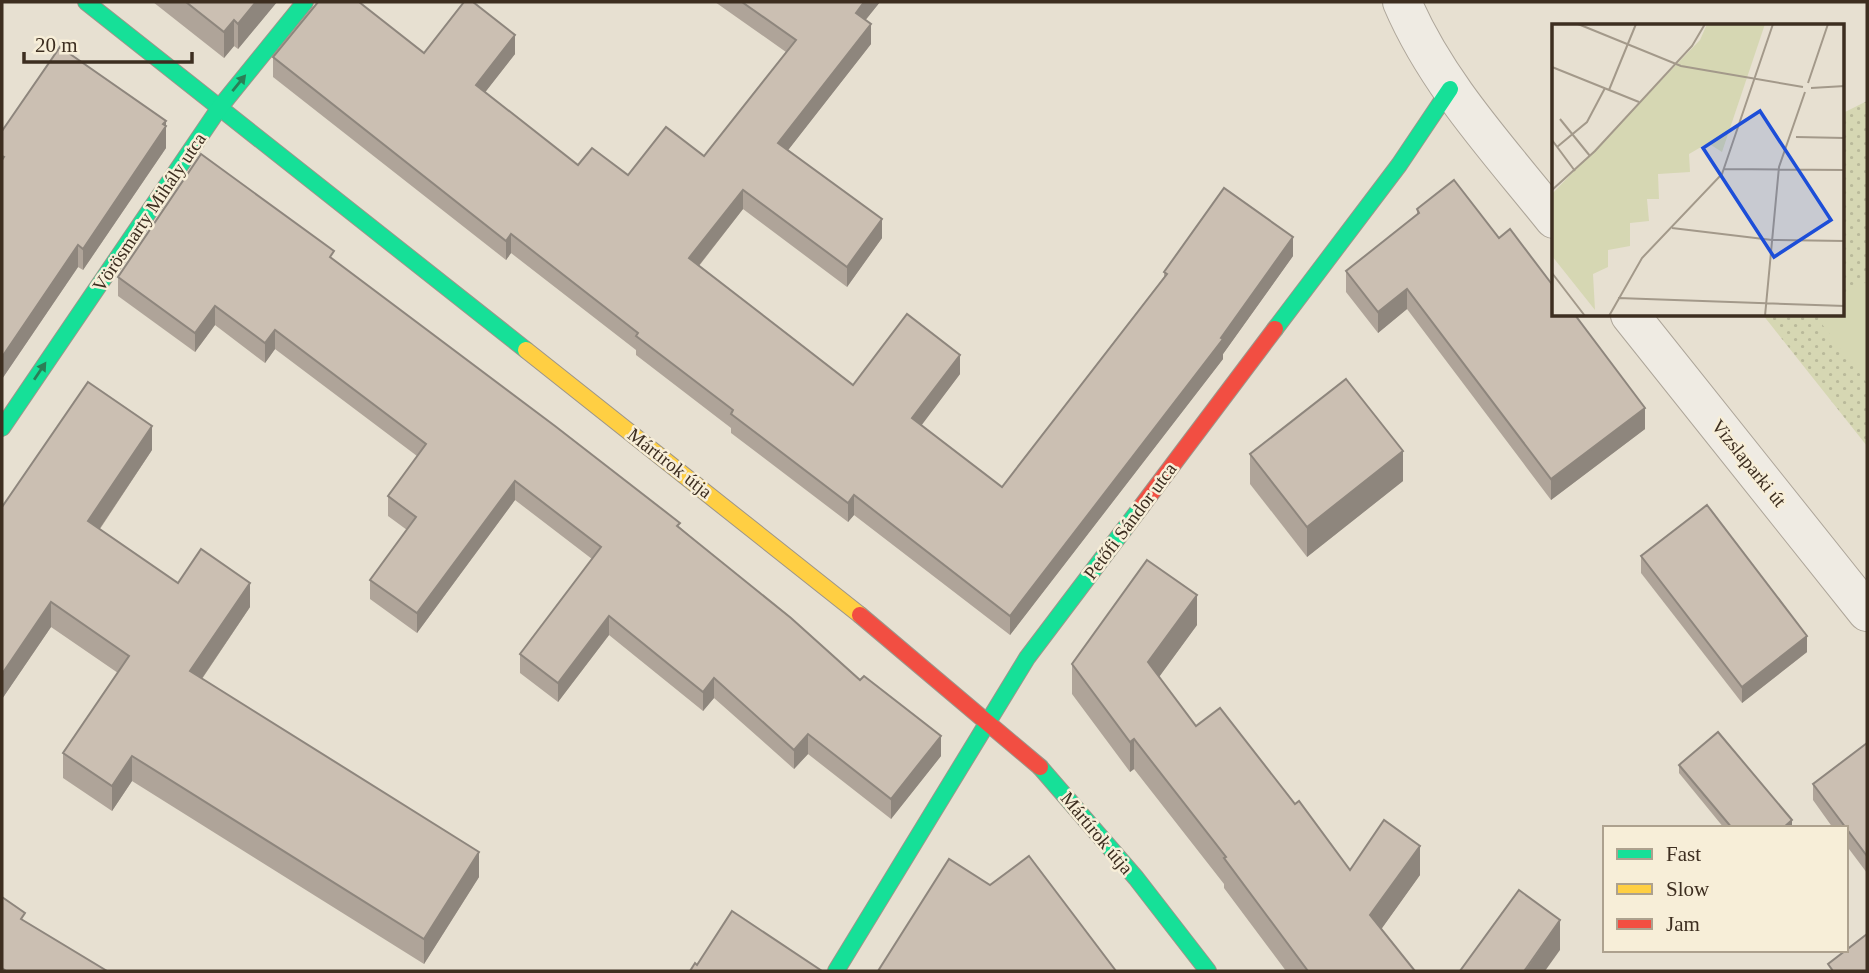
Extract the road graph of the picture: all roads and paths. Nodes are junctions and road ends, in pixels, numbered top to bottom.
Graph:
1 (86, 2) edge
2 (305, 2) edge
3 (1402, 2) edge
4 (1450, 89) junction
5 (220, 107) junction
6 (1552, 216) edge
7 (1632, 317) edge
8 (2, 428) edge
9 (1867, 612) edge
10 (988, 721) junction
11 (836, 971) edge
12 (1208, 971) edge

1 - 5 street, Mártírok útja
5 -> 2 street, Vörösmarty Mihály utca
3 - 4 street
4 - 6 street
4 - 10 street, Petőfi Sándor utca
8 -> 5 street, Vörösmarty Mihály utca
5 - 10 street, Mártírok útja
7 - 9 street, Vizslaparki út
10 - 11 street, Petőfi Sándor utca
10 - 12 street, Mártírok útja

